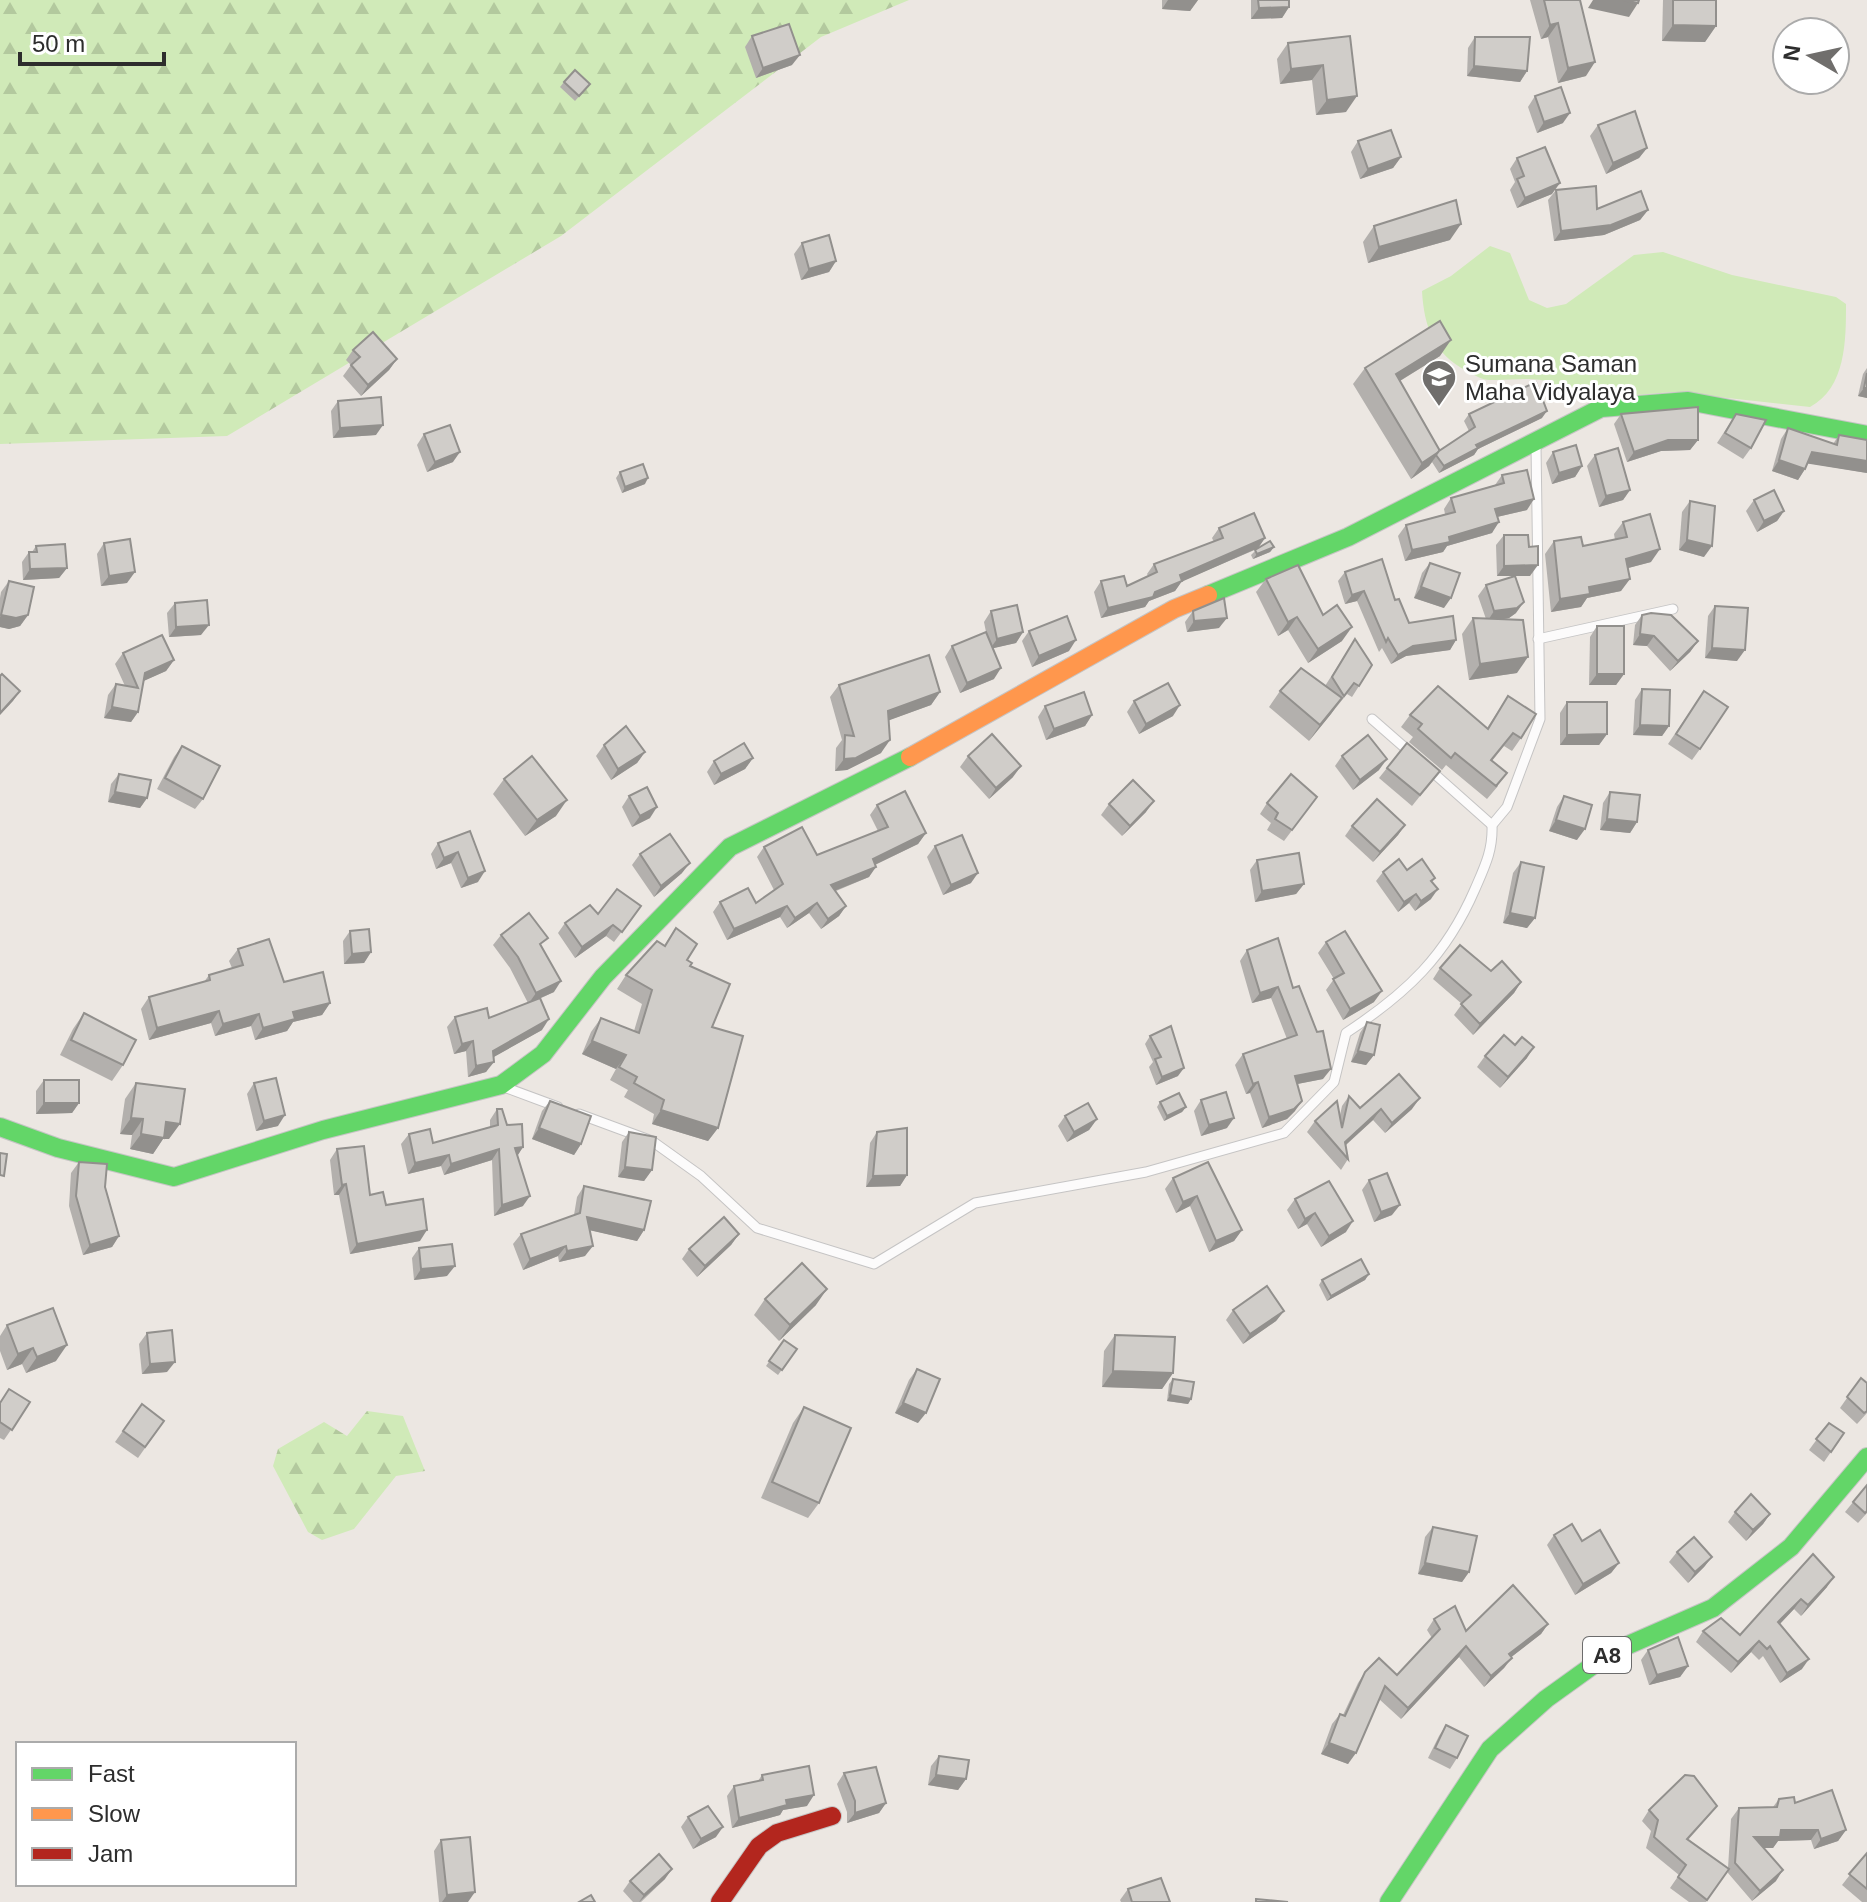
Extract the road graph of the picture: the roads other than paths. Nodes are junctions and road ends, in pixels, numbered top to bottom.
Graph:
1 (1867, 435) edge
2 (1536, 441) junction
3 (1673, 609) dead end
4 (1538, 639) junction
5 (1372, 719) dead end
6 (1492, 825) junction
7 (501, 1085) junction
8 (0, 1127) edge
9 (1867, 1457) edge
10 (832, 1816) dead end
11 (720, 1902) edge
12 (1389, 1902) edge

1 - 2 main road
2 - 4 lane
2 - 7 main road
3 - 4 lane
4 - 6 lane
5 - 6 lane
6 - 7 lane
7 - 8 main road
9 - 12 main road, A8
10 - 11 main road

